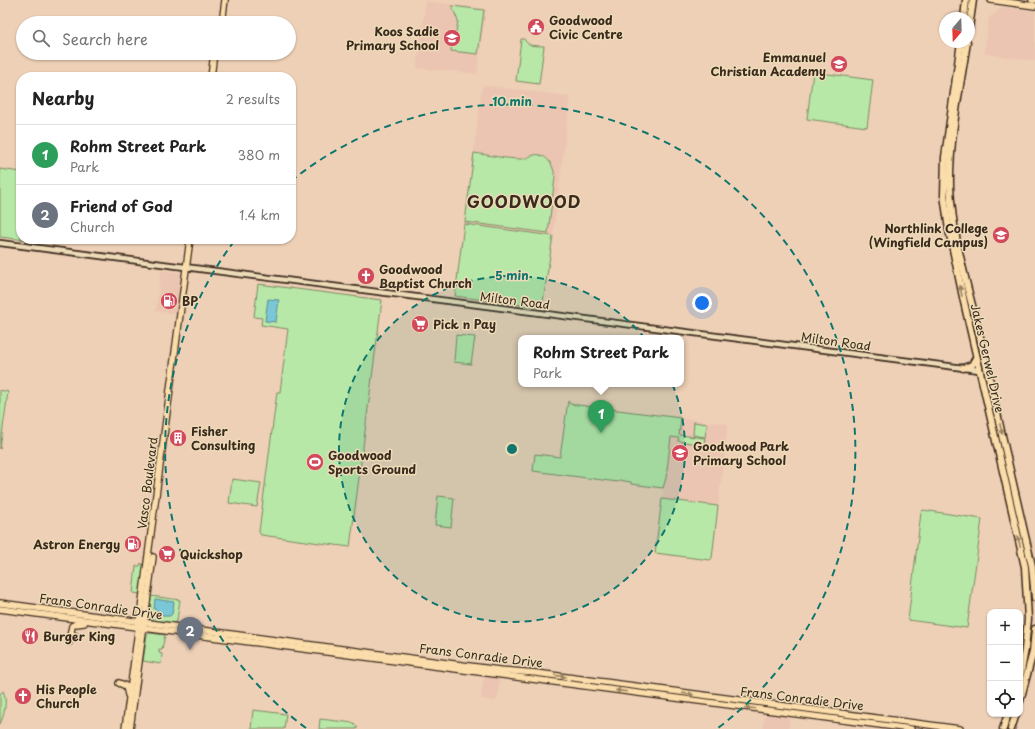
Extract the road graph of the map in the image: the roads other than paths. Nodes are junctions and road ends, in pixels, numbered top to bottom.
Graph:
1 (221, 0) edge
2 (225, 0) edge
3 (966, 0) edge
4 (973, 0) edge
5 (991, 0) edge
6 (1035, 6) edge
7 (965, 12) edge
8 (971, 12) edge
9 (219, 16) edge
10 (223, 16) edge
11 (959, 48) edge
12 (966, 48) edge
13 (213, 60) edge
14 (217, 60) edge
15 (212, 72) edge
16 (216, 72) edge
17 (944, 185) junction
18 (951, 194) junction
19 (0, 243) edge
20 (190, 244) edge
21 (193, 244) edge
22 (954, 254) junction
23 (188, 268) junction
24 (973, 307) junction
25 (976, 358) junction
26 (963, 368) junction
27 (979, 370) junction
28 (995, 405) junction
29 (1035, 598) edge
30 (0, 603) edge
31 (0, 609) edge
32 (97, 622) junction
33 (142, 625) junction
34 (1035, 629) edge
35 (70, 631) junction
36 (76, 636) dead end
37 (69, 642) dead end
38 (1023, 660) edge
39 (119, 683) dead end
40 (1023, 690) edge
41 (129, 700) junction
42 (1007, 717) edge
43 (1015, 717) edge
44 (125, 729) edge
45 (130, 729) edge
46 (910, 729) edge
47 (960, 729) edge
48 (1004, 729) edge
49 (1011, 729) edge

1 - 9 main road
2 - 10 main road
3 - 7 highway
4 - 8 highway
5 - 6 main road
11 - 17 highway, Jakes Gerwel Drive
12 - 18 highway, Jakes Gerwel Drive
13 - 15 main road
14 - 16 main road
17 - 18 highway
17 - 22 highway, Jakes Gerwel Drive
18 - 22 highway
18 - 24 highway, Jakes Gerwel Drive
19 - 23 street, Milton Road
20 - 23 main road, Vasco Boulevard
21 - 23 main road, Vasco Boulevard
25 -> 22 highway, Jakes Gerwel Drive
23 - 26 street, Milton Road
23 - 33 main road, Vasco Boulevard
24 - 27 highway
24 - 28 highway, Jakes Gerwel Drive
25 - 26 highway
25 - 27 highway, Jakes Gerwel Drive
26 - 27 street, Milton Road
27 - 28 highway
38 -> 27 highway, Jakes Gerwel Drive
28 -> 29 highway, Jakes Gerwel Drive
30 - 33 main road, Frans Conradie Drive
31 - 32 main road, Frans Conradie Drive
32 - 33 main road, Frans Conradie Drive
32 - 35 main road
33 - 41 main road, Vasco Boulevard
33 - 45 main road, Vasco Boulevard
46 -> 33 main road, Frans Conradie Drive
33 -> 47 main road, Frans Conradie Drive
34 - 40 highway
35 - 36 main road
35 - 37 main road
39 - 41 main road
41 - 44 main road, Vasco Boulevard
42 - 48 highway
43 - 49 highway

